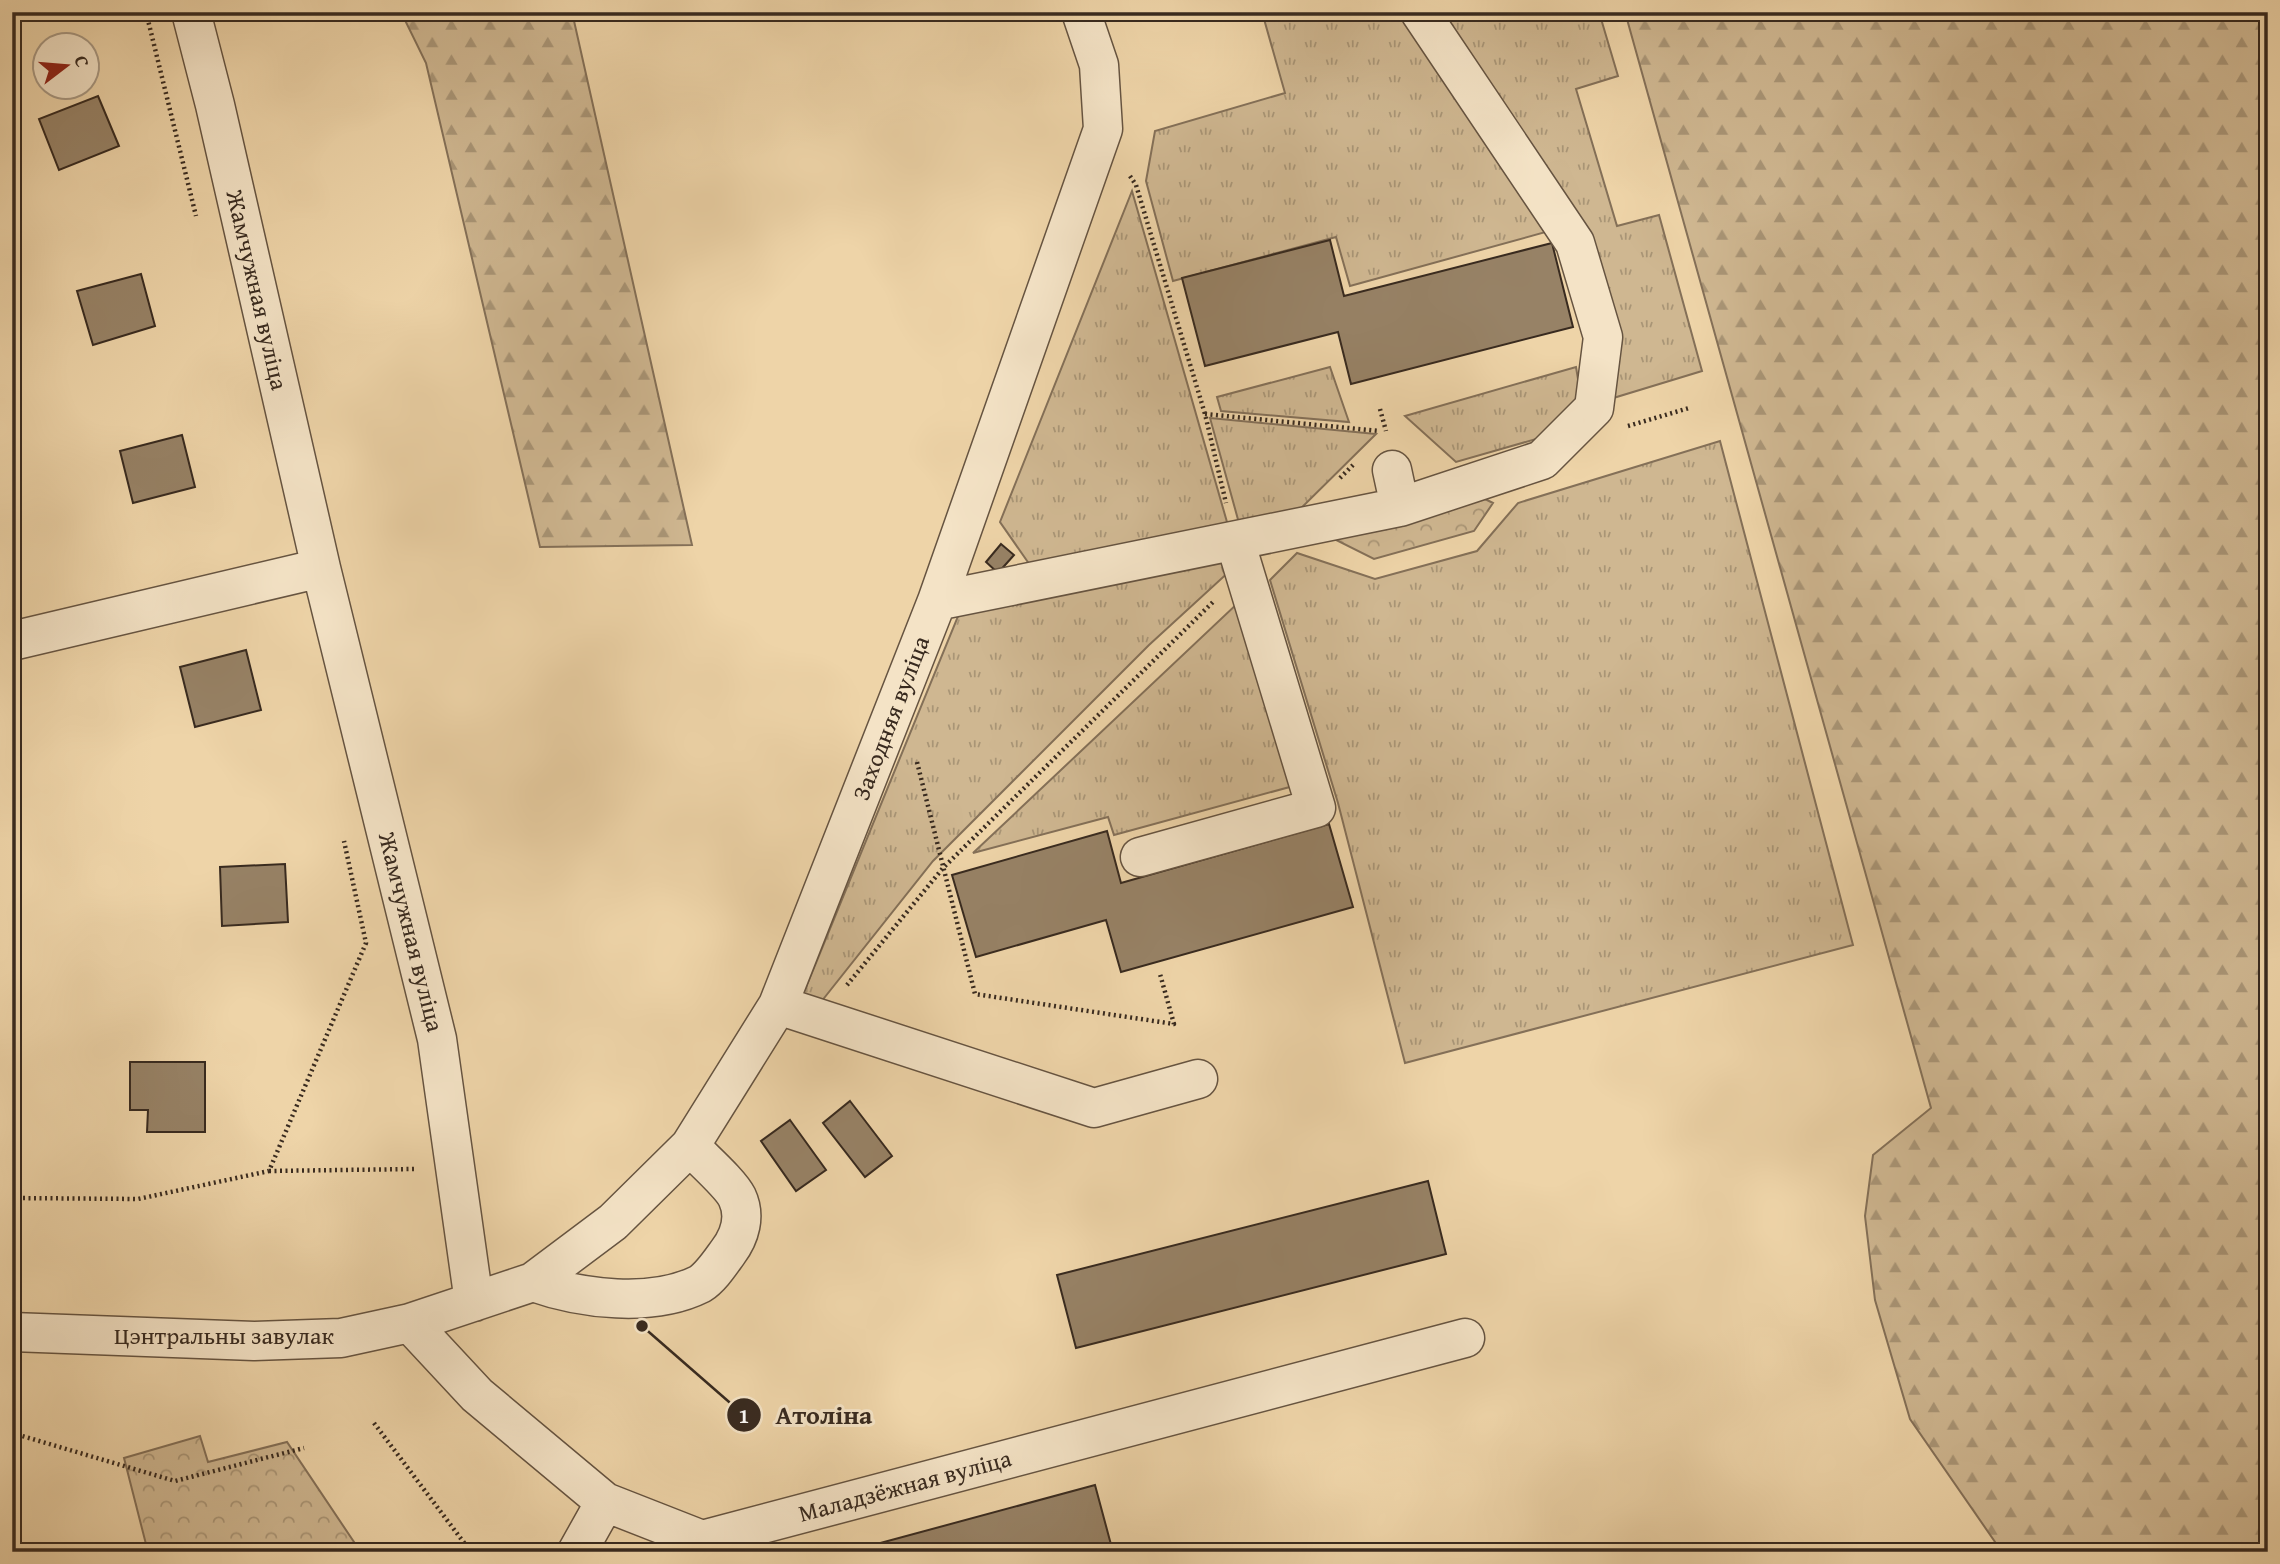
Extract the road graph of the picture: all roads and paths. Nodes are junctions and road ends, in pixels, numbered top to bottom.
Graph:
1 (146, 12) edge
2 (191, 12) edge
3 (1081, 12) edge
4 (1420, 12) edge
5 (1103, 129) junction
6 (199, 227) dead end
7 (1380, 409) dead end
8 (1205, 414) junction
9 (1386, 432) junction
10 (1375, 458) junction
11 (1337, 481) dead end
12 (1400, 507) junction
13 (1239, 556) junction
14 (321, 568) junction
15 (937, 601) junction
16 (12, 641) edge
17 (897, 704) junction
18 (342, 834) dead end
19 (1140, 857) dead end
20 (943, 868) junction
21 (1160, 974) dead end
22 (778, 1005) junction
23 (820, 1019) junction
24 (1198, 1079) dead end
25 (690, 1146) junction
26 (455, 1168) junction
27 (269, 1171) junction
28 (12, 1198) edge
29 (533, 1282) junction
30 (474, 1303) junction
31 (410, 1323) junction
32 (12, 1332) edge
33 (1465, 1338) dead end
34 (374, 1423) dead end
35 (12, 1433) edge
36 (303, 1448) dead end
37 (604, 1502) junction
38 (471, 1552) edge
39 (577, 1552) edge

1 - 6 path
2 - 14 street, Жамчужная вуліца
3 - 5 street, Заходняя вуліца
4 - 12 street
5 - 8 path
5 - 15 street, Заходняя вуліца
7 - 9 path
8 - 9 path
8 - 13 path
9 - 10 path
10 - 11 path
10 - 12 street
12 - 13 street
13 - 15 street
13 - 19 street
13 - 20 path
14 - 16 street
14 - 26 street, Жамчужная вуліца
15 - 17 street, Заходняя вуліца
17 - 20 path
17 - 22 street, Заходняя вуліца
18 - 27 path
20 - 21 path
20 - 23 path
22 - 23 street
22 - 25 street, Заходняя вуліца
23 - 24 street
25 - 29 street, Заходняя вуліца
25 - 29 street
26 - 27 path
26 - 30 street, Жамчужная вуліца
27 - 28 path
29 - 30 street, Заходняя вуліца
30 - 31 street, Цэнтральны завулак
31 - 32 street, Цэнтральны завулак
31 - 37 street, Маладзёжная вуліца
33 - 37 street, Маладзёжная вуліца
34 - 38 path
35 - 36 path
37 - 39 street

